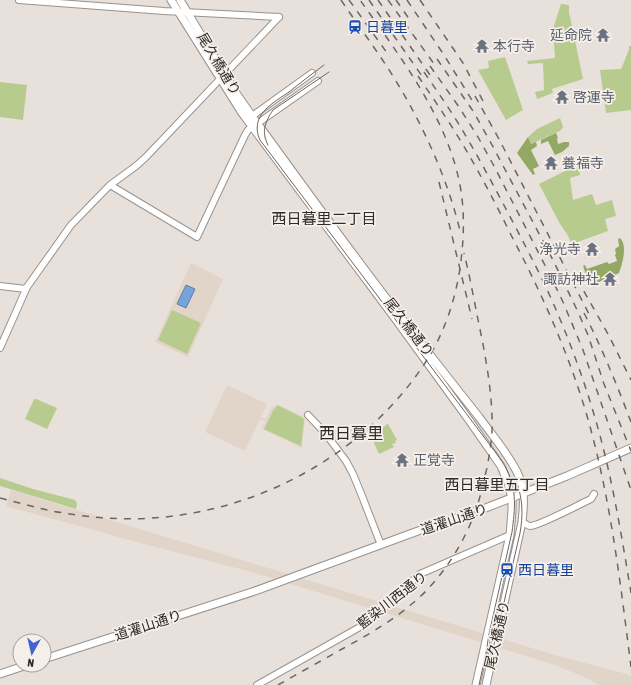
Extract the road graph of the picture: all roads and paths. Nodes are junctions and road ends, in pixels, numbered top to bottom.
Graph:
1 (19, 0) edge
2 (171, 0) edge
3 (180, 0) edge
4 (178, 12) junction
5 (187, 12) junction
6 (312, 73) dead end
7 (222, 76) junction
8 (318, 81) dead end
9 (252, 116) junction
10 (255, 125) junction
11 (110, 186) junction
12 (0, 286) edge
13 (26, 289) junction
14 (0, 348) edge
15 (308, 416) dead end
16 (631, 448) edge
17 (523, 494) junction
18 (594, 494) dead end
19 (512, 498) junction
20 (522, 522) junction
21 (510, 535) junction
22 (381, 545) junction
23 (52, 657) edge
24 (12, 670) edge
25 (0, 674) edge
26 (257, 685) edge
27 (476, 685) edge
28 (486, 685) edge

1 - 4 street
2 - 4 main road, 尾久橋通り
3 - 5 main road, 尾久橋通り
4 - 5 street
4 - 7 main road, 尾久橋通り
5 - 7 main road, 尾久橋通り
5 - 7 street
6 - 9 street
7 - 9 main road, 尾久橋通り
7 - 10 main road, 尾久橋通り
7 - 11 street
8 - 10 street
9 - 10 main road, 尾久橋通り
10 - 11 street
10 - 17 main road, 尾久橋通り
10 - 19 main road, 尾久橋通り
11 - 13 street
12 - 13 street
13 - 14 street
15 - 22 street
16 - 17 main road, 道灌山通り
17 - 19 main road, 道灌山通り
17 - 20 main road, 尾久橋通り
18 - 20 street
19 - 21 main road, 尾久橋通り
19 - 22 main road, 道灌山通り
20 - 28 main road, 尾久橋通り
21 - 26 street, 藍染川西通り
21 - 27 main road, 尾久橋通り
22 - 23 main road, 道灌山通り
24 - 25 main road

